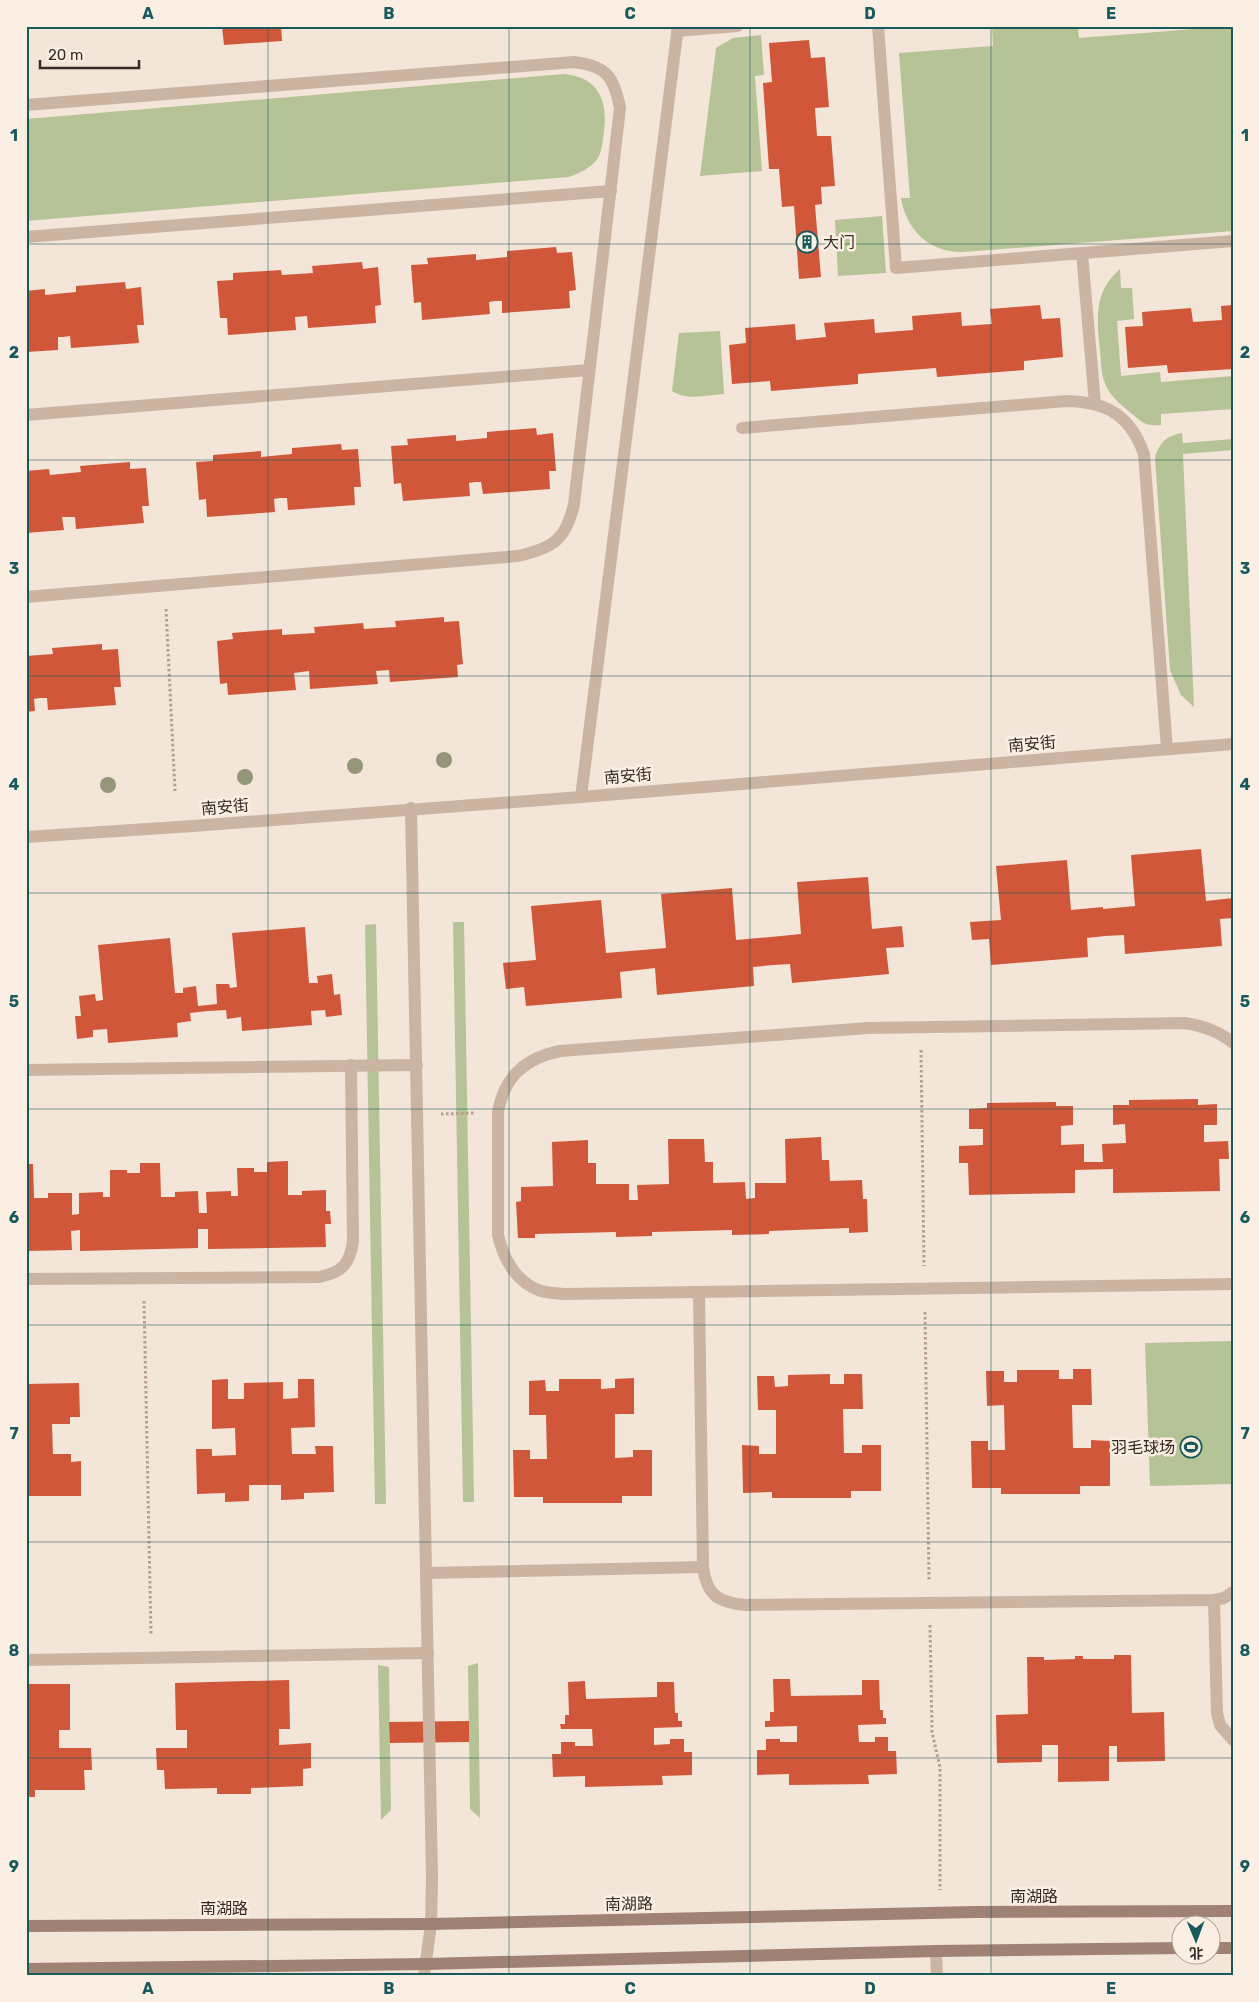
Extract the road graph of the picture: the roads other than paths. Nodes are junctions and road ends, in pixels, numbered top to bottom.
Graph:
1 (737, 26) edge
2 (878, 26) edge
3 (677, 29) edge
4 (26, 105) edge
5 (611, 191) junction
6 (26, 237) edge
7 (1233, 241) edge
8 (1082, 253) junction
9 (601, 272) junction
10 (1095, 404) junction
11 (26, 415) edge
12 (742, 428) dead end
13 (26, 597) edge
14 (1233, 744) edge
15 (1167, 749) junction
16 (581, 797) junction
17 (411, 808) junction
18 (26, 837) edge
19 (1233, 1043) edge
20 (417, 1065) junction
21 (351, 1066) junction
22 (26, 1070) edge
23 (26, 1279) edge
24 (1233, 1284) edge
25 (700, 1292) junction
26 (703, 1567) junction
27 (426, 1572) junction
28 (1233, 1592) edge
29 (1214, 1600) junction
30 (428, 1653) junction
31 (26, 1660) edge
32 (1233, 1740) edge
33 (1233, 1911) edge
34 (431, 1924) junction
35 (26, 1926) edge
36 (1172, 1948) edge
37 (936, 1951) junction
38 (26, 1969) edge
39 (425, 1970) edge
40 (937, 1976) edge

1 - 3 street
2 - 8 street
3 - 16 street
4 - 5 street
5 - 6 street
5 - 9 street
7 - 8 street
8 - 10 street
9 - 11 street
9 - 13 street
10 - 12 street
10 - 15 street
14 - 15 street, 南安街
15 - 16 street, 南安街
16 - 17 street, 南安街
17 - 18 street, 南安街
17 - 20 street
19 - 25 street
20 - 21 street
20 - 27 street
21 - 22 street
21 - 23 street
24 - 25 street
25 - 26 street
26 - 27 street
26 - 29 street
27 - 30 street
28 - 29 street
29 - 32 street
30 - 31 street
30 - 34 street
33 - 34 main road, 南湖路
34 - 35 main road, 南湖路
34 - 39 street
36 - 37 main road
37 - 39 main road
37 - 40 street
38 - 39 main road

